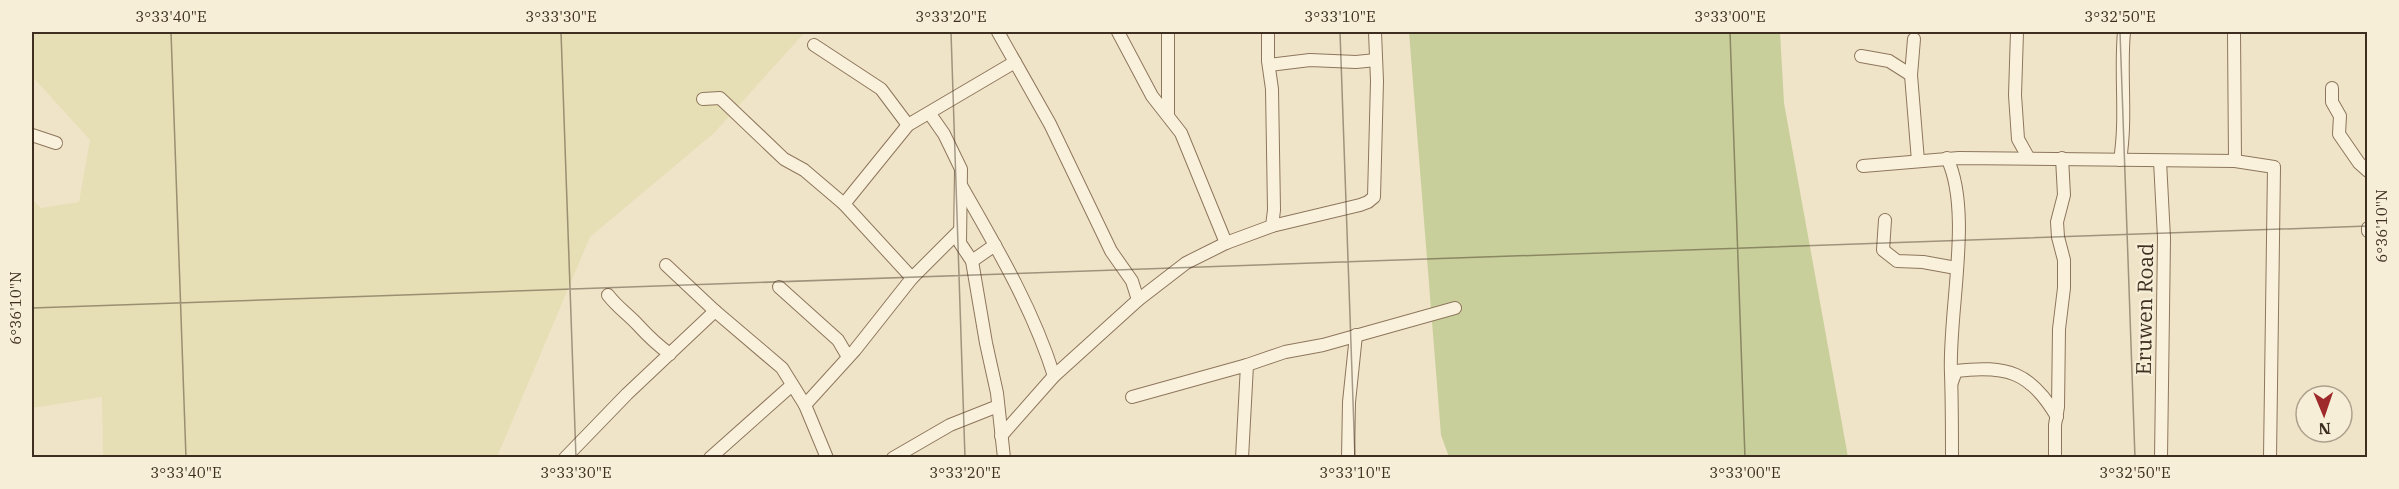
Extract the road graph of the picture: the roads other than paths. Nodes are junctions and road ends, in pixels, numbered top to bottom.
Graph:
1 (998, 32) edge
2 (1118, 32) edge
3 (1168, 32) edge
4 (1268, 32) edge
5 (1376, 32) edge
6 (2017, 32) edge
7 (2124, 32) edge
8 (2234, 32) edge
9 (1914, 39) dead end
10 (814, 45) dead end
11 (1861, 56) dead end
12 (1376, 60) junction
13 (1015, 62) junction
14 (1269, 65) junction
15 (1911, 75) junction
16 (2332, 88) dead end
17 (703, 99) dead end
18 (930, 114) junction
19 (1168, 115) junction
20 (908, 125) junction
21 (32, 135) edge
22 (56, 143) dead end
23 (2028, 157) junction
24 (1947, 158) junction
25 (2062, 158) junction
26 (2120, 160) junction
27 (1918, 161) junction
28 (2160, 161) junction
29 (2235, 161) junction
30 (1863, 166) dead end
31 (2367, 171) edge
32 (962, 186) junction
33 (844, 204) junction
34 (1885, 220) dead end
35 (1272, 226) junction
36 (959, 231) junction
37 (1226, 243) junction
38 (995, 245) junction
39 (972, 261) junction
40 (666, 265) dead end
41 (1956, 268) junction
42 (912, 278) junction
43 (779, 286) dead end
44 (608, 295) dead end
45 (1138, 300) junction
46 (1455, 308) dead end
47 (715, 311) junction
48 (1356, 335) junction
49 (670, 354) junction
50 (848, 357) junction
51 (1247, 365) junction
52 (1054, 376) junction
53 (1952, 382) junction
54 (792, 385) junction
55 (1132, 397) dead end
56 (805, 405) junction
57 (998, 406) junction
58 (2057, 417) junction
59 (1000, 436) junction
60 (565, 458) edge
61 (710, 458) edge
62 (827, 458) edge
63 (893, 458) edge
64 (1004, 458) edge
65 (1242, 458) edge
66 (1348, 458) edge
67 (1952, 458) edge
68 (2055, 458) edge
69 (2162, 458) edge
70 (2270, 458) edge

1 - 13 street
2 - 19 street
3 - 19 street
4 - 14 street
5 - 12 street
6 - 23 street
7 - 26 street
8 - 29 street
9 - 15 street
10 - 20 street
11 - 15 street
12 - 14 street
12 - 35 street
13 - 18 street
13 - 45 street
14 - 35 street
15 - 27 street
16 - 31 street
17 - 33 street
18 - 20 street
18 - 32 street
19 - 37 street
20 - 33 street
21 - 22 street
23 - 24 street
23 - 25 street
24 - 27 street
24 - 41 street
25 - 26 street
25 - 58 street
26 - 28 street
27 - 30 street
28 - 29 street
28 - 69 street, Eruwen Road
29 - 70 street
32 - 36 street
32 - 38 street
33 - 42 street
34 - 41 street
35 - 37 street
36 - 39 street
36 - 42 street
37 - 45 street
38 - 39 street
38 - 52 street
39 - 57 street
40 - 47 street
41 - 53 street
42 - 50 street
43 - 50 street
44 - 49 street
45 - 52 street
46 - 48 street
47 - 49 street
47 - 54 street
48 - 51 street
48 - 66 street
49 - 60 street
50 - 56 street
51 - 55 street
51 - 65 street
52 - 59 street
53 - 58 street
53 - 67 street
54 - 56 street
54 - 61 street
56 - 62 street
57 - 59 street
57 - 63 street
58 - 68 street
59 - 64 street

